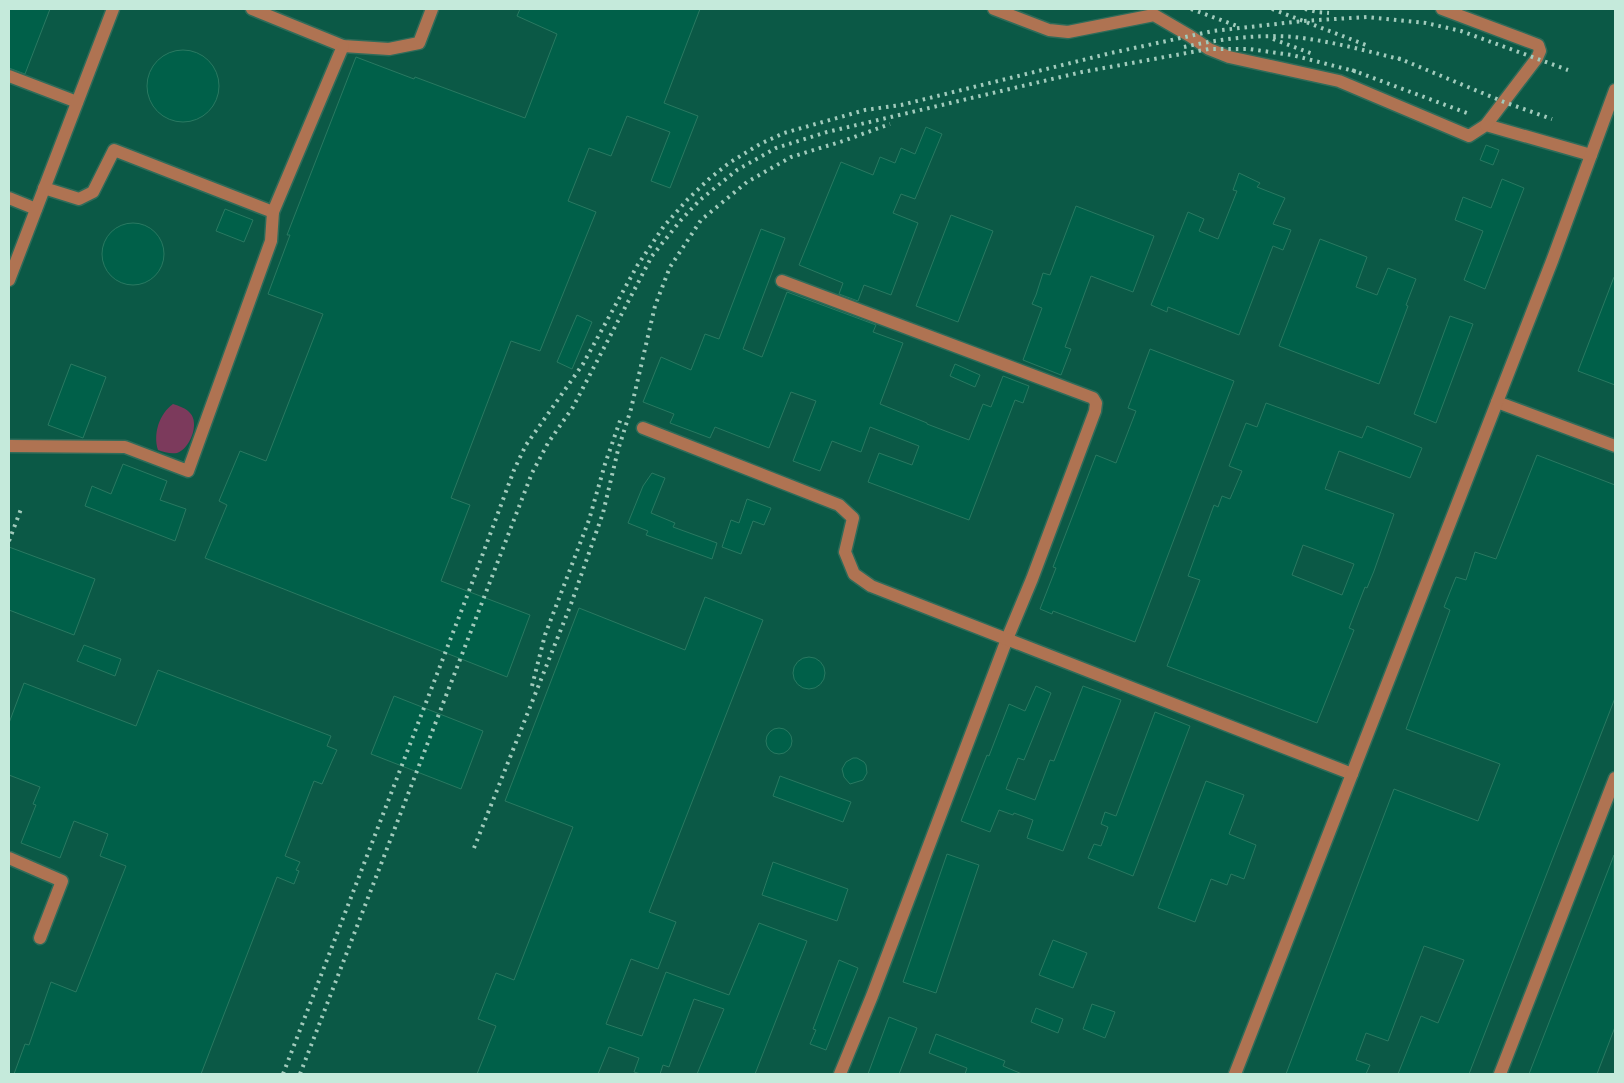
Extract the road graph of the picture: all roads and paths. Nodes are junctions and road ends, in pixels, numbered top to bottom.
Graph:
1 (113, 9) edge
2 (252, 9) edge
3 (432, 9) edge
4 (994, 9) edge
5 (1442, 9) edge
6 (342, 46) junction
7 (9, 76) edge
8 (1615, 90) edge
9 (77, 102) junction
10 (1486, 125) junction
11 (1591, 155) junction
12 (44, 188) junction
13 (9, 198) edge
14 (36, 209) junction
15 (273, 212) junction
16 (9, 280) edge
17 (782, 281) dead end
18 (1497, 402) junction
19 (643, 428) dead end
20 (9, 446) edge
21 (1615, 446) edge
22 (1007, 640) junction
23 (1352, 774) junction
24 (1615, 778) edge
25 (9, 858) edge
26 (40, 938) dead end
27 (840, 1074) edge
28 (1235, 1074) edge
29 (1500, 1074) edge

1 - 9 lane
2 - 6 lane
3 - 6 lane
4 - 10 lane
5 - 10 lane
6 - 15 lane
7 - 9 lane
8 - 11 lane
9 - 12 lane
10 - 11 lane
11 - 18 lane
12 - 14 lane
12 - 15 lane
13 - 14 lane
14 - 16 lane
15 - 20 lane
17 - 22 lane
18 - 21 lane
18 - 23 lane
19 - 22 lane
22 - 23 lane
22 - 27 lane
23 - 28 lane
24 - 29 lane
25 - 26 lane

